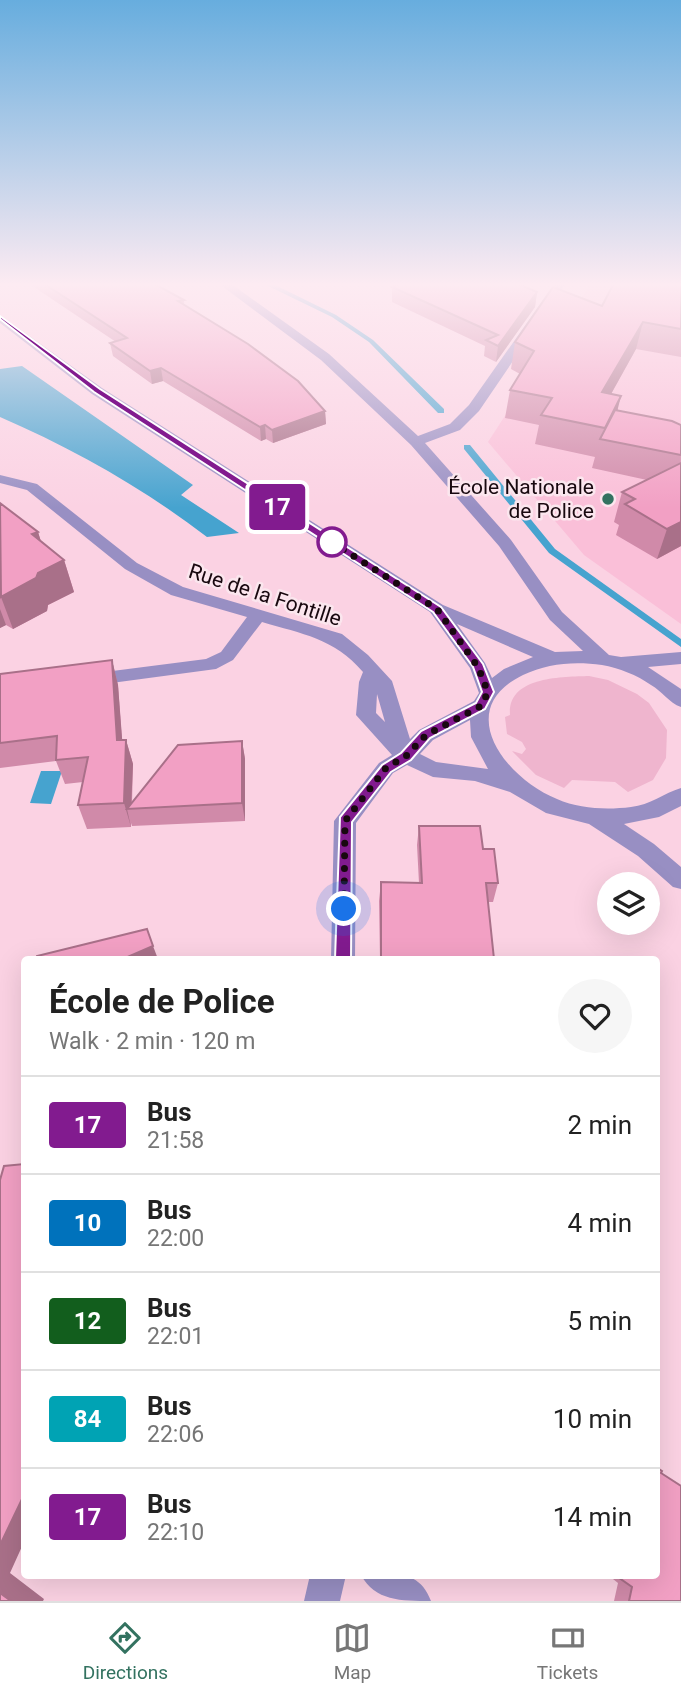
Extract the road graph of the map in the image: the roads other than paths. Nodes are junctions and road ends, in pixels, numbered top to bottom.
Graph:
1 (53, 358) edge
2 (326, 358) edge
3 (509, 358) edge
4 (416, 442) junction
5 (0, 479) edge
6 (437, 609) junction
7 (257, 616) junction
8 (556, 616) junction
9 (553, 657) junction
10 (681, 658) edge
11 (610, 660) junction
12 (65, 683) edge
13 (484, 699) junction
14 (681, 700) edge
15 (406, 756) junction
16 (515, 785) junction
17 (681, 796) edge
18 (594, 816) junction
19 (681, 880) edge
20 (343, 956) edge
21 (327, 1579) edge
22 (384, 1579) edge
23 (323, 1601) edge
24 (413, 1601) edge

1 - 6 street
2 - 4 street
3 - 4 street
4 - 8 street
5 - 7 street, Rue de la Fontille
6 - 9 street
6 - 13 street
7 - 12 street
7 - 15 street, Rue de la Fontille
8 - 9 street
8 - 11 street
9 - 11 street
9 - 13 street
10 - 11 street
11 - 14 street
13 - 15 street
13 - 16 street
15 - 16 street
15 - 20 street
16 - 18 street
17 - 18 street
18 - 19 street
21 - 23 street
22 - 24 street

